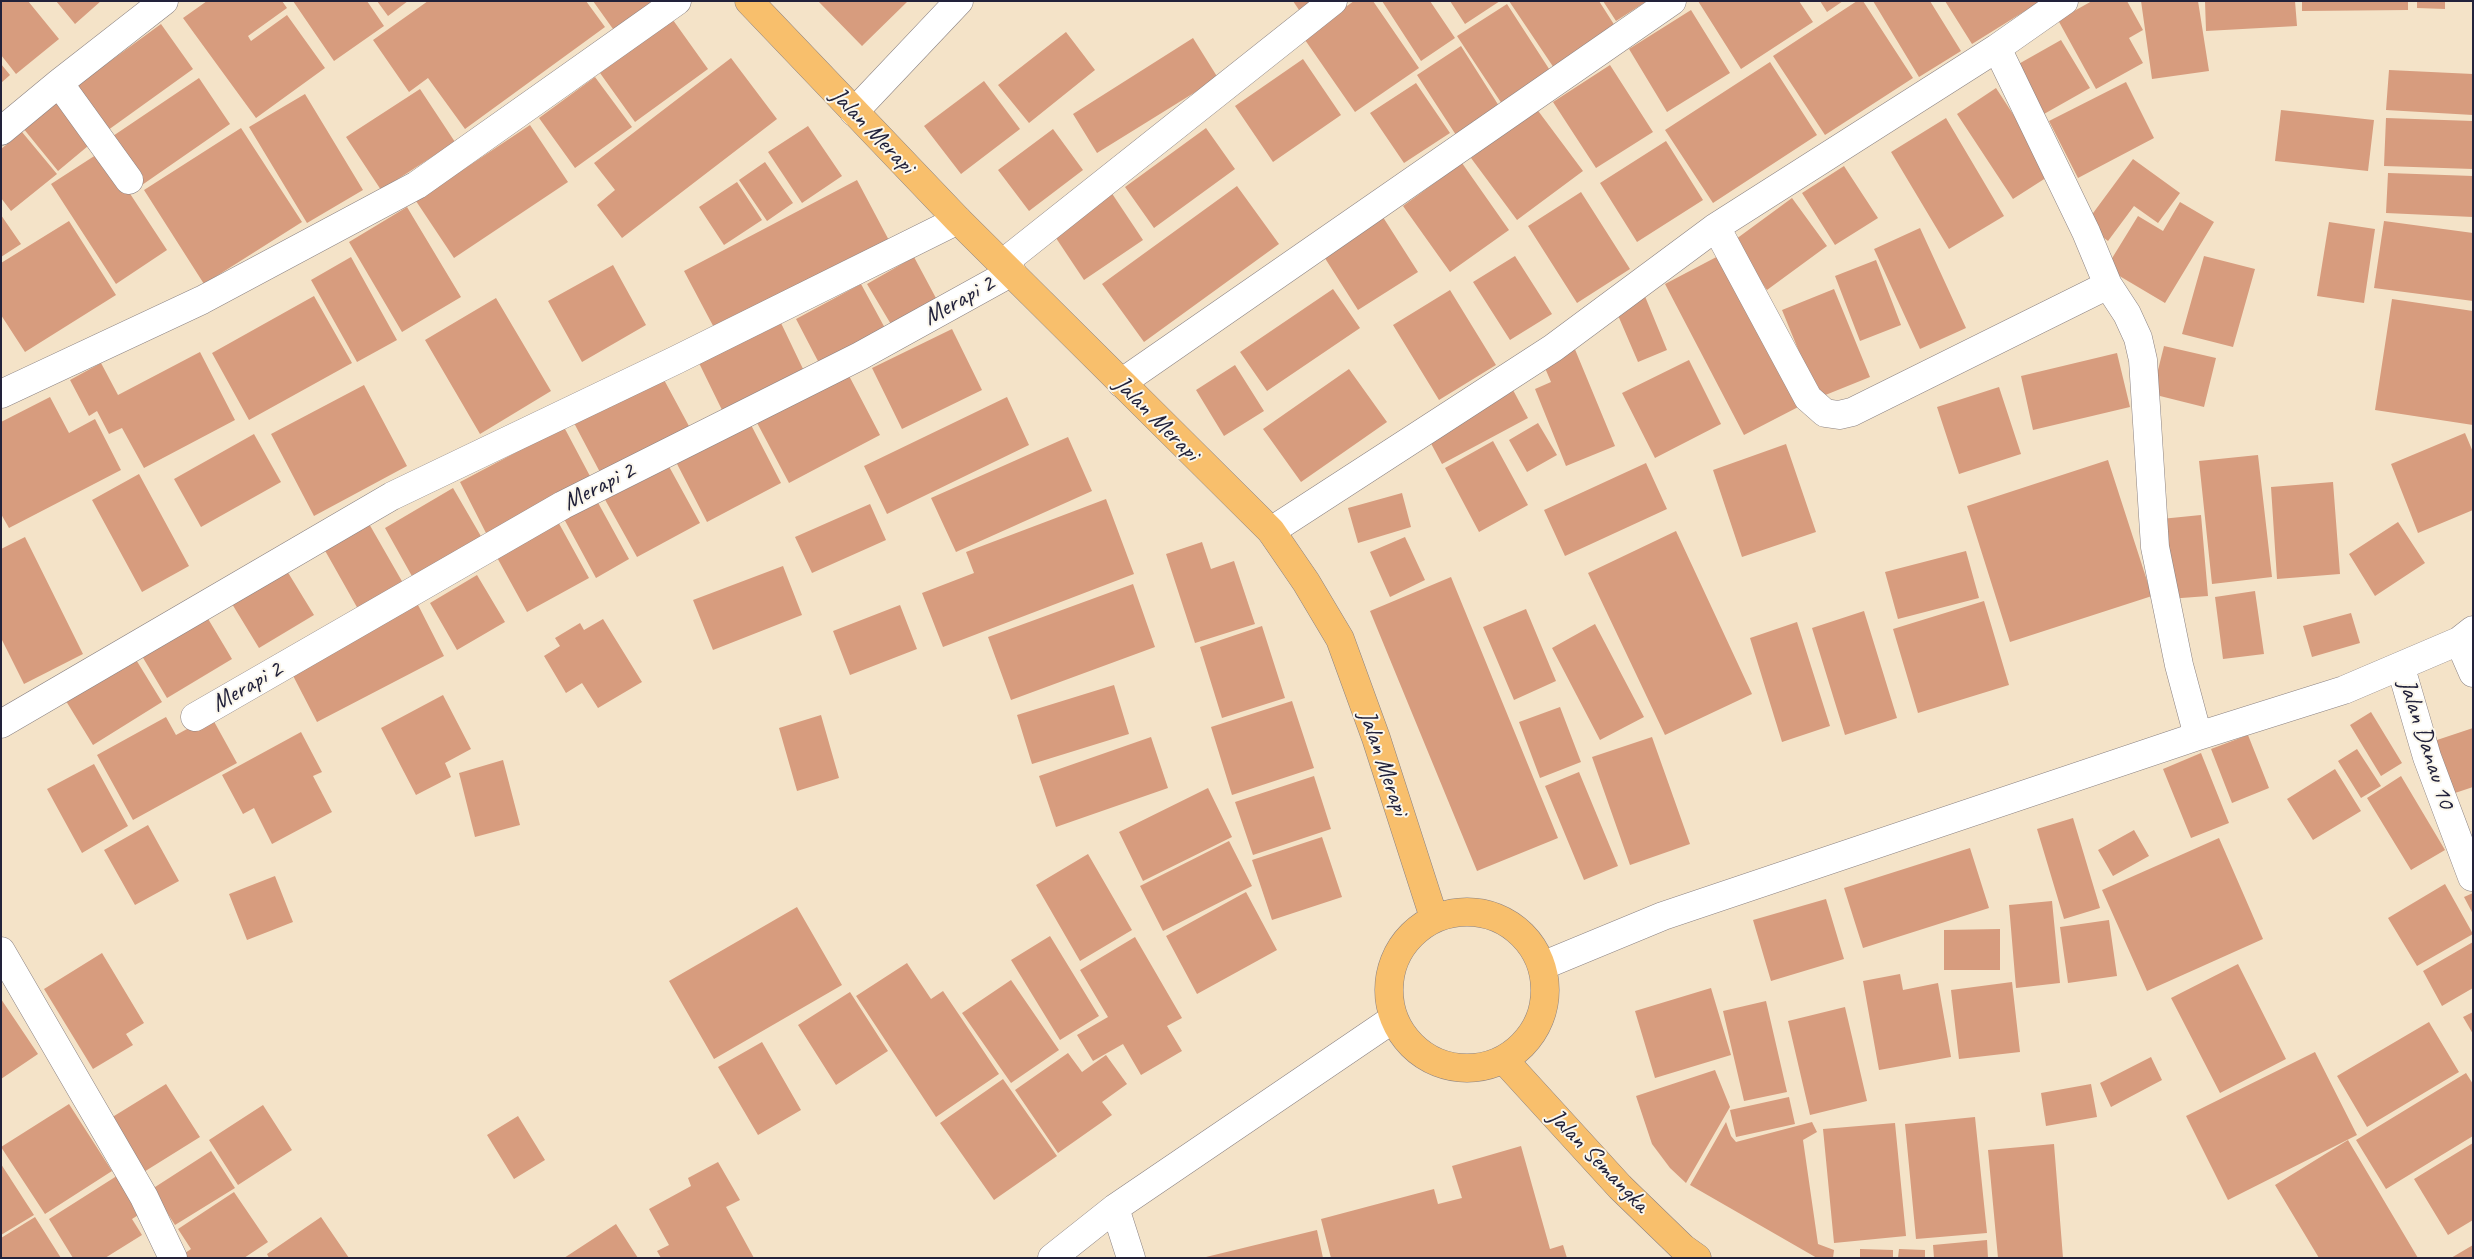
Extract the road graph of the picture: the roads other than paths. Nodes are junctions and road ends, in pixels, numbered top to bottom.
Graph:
1 (164, 1) edge
2 (677, 1) edge
3 (749, 1) edge
4 (959, 1) edge
5 (1333, 1) edge
6 (1672, 1) edge
7 (2064, 1) edge
8 (1997, 48) junction
9 (59, 83) junction
10 (854, 112) junction
11 (1, 131) edge
12 (129, 180) dead end
13 (958, 220) junction
14 (1716, 227) junction
15 (1007, 268) junction
16 (2108, 285) junction
17 (1121, 383) junction
18 (1, 394) edge
19 (1271, 531) junction
20 (2466, 635) edge
21 (2401, 668) junction
22 (2473, 673) edge
23 (195, 717) dead end
24 (1, 724) edge
25 (2198, 736) junction
26 (2472, 876) edge
27 (1434, 918) junction
28 (1, 951) edge
29 (1542, 966) junction
30 (1393, 1019) junction
31 (1504, 1060) junction
32 (1115, 1208) junction
33 (173, 1258) edge
34 (1052, 1258) edge
35 (1131, 1258) edge
36 (1697, 1258) edge

1 - 9 street
2 - 18 street
3 - 10 main road, Jalan Merapi
4 - 10 street
5 - 15 street, Merapi 2
6 - 17 street
7 - 8 street
8 - 14 street
8 - 16 street
9 - 11 street
9 - 12 street
10 - 13 main road, Jalan Merapi
13 - 15 main road, Jalan Merapi
13 - 24 street
14 - 16 street
14 - 19 street
15 - 17 main road, Jalan Merapi
15 - 23 street, Merapi 2
16 - 25 street
17 - 19 main road, Jalan Merapi
19 - 27 main road, Jalan Merapi
20 - 21 street
20 - 22 street
21 - 25 street
21 - 26 street, Jalan Danau 10
25 - 29 street
27 - 29 main road
27 - 30 main road
28 - 33 street
29 - 31 main road
30 - 31 main road
30 - 32 street
31 - 36 main road, Jalan Semangka
32 - 34 street
32 - 35 street

